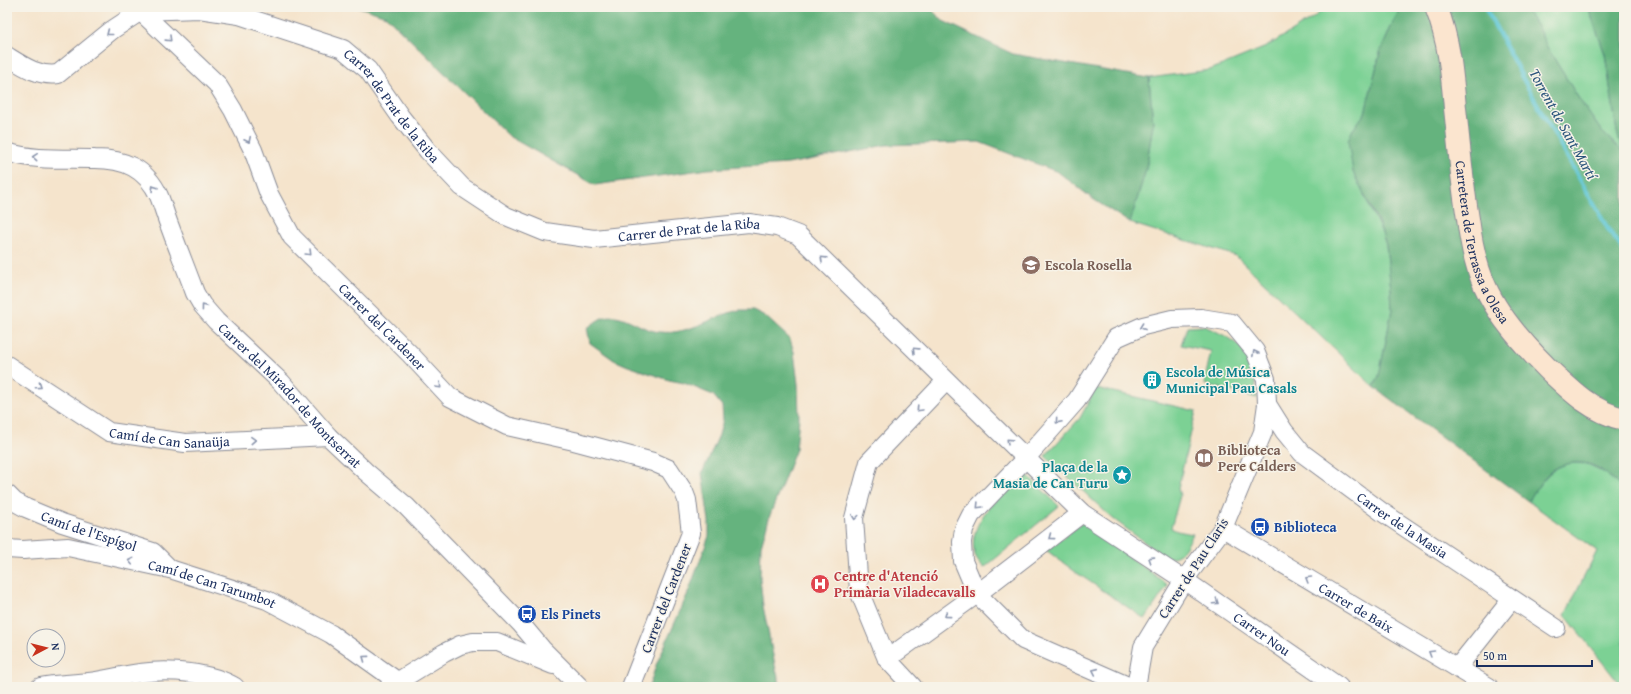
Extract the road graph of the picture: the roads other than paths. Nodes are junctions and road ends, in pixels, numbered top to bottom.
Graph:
1 (1436, 7) edge
2 (138, 9) edge
3 (7, 56) edge
4 (7, 152) edge
5 (7, 365) edge
6 (946, 380) junction
7 (1267, 404) junction
8 (1624, 419) edge
9 (328, 436) junction
10 (1026, 458) junction
11 (7, 494) edge
12 (1082, 513) junction
13 (1223, 528) junction
14 (7, 549) edge
15 (170, 569) junction
16 (1184, 580) junction
17 (977, 594) junction
18 (1512, 599) junction
19 (1556, 628) dead end
20 (887, 659) junction
21 (1457, 668) junction
22 (561, 669) junction
23 (393, 684) edge
24 (40, 687) edge
25 (235, 687) edge
26 (580, 687) edge
27 (631, 687) edge
28 (913, 687) edge
29 (1130, 687) edge
30 (1136, 687) edge
31 (1339, 687) edge
32 (1489, 687) edge

1 - 8 street, Carretera de Terrassa a Olesa
2 -> 3 street
6 -> 2 street, Carrer de Prat de la Riba
2 -> 27 street, Carrer del Cardener
9 -> 4 street, Carrer del Mirador de Montserrat
5 -> 9 street, Camí de Can Sanaüja
10 -> 6 street, Carrer de Prat de la Riba
6 -> 20 street
7 -> 10 street, Carrer de Pau Claris
7 - 13 street, Carrer de Pau Claris
7 - 18 street, Carrer de la Masia
9 - 22 street, Carrer del Mirador de Montserrat
10 - 12 street, Carrer de Prat de la Riba
10 -> 17 street, Carrer de Pau Claris
11 - 15 street, Camí de l'Espígol
16 -> 12 street, Carrer de Prat de la Riba
12 -> 17 street
13 - 16 street, Carrer de Pau Claris
21 -> 13 street, Carrer de Baix
15 -> 14 street, Camí de Can Tarumbot
23 -> 15 street, Camí de Can Tarumbot
16 - 30 street, Carrer de Pau Claris
16 -> 31 street, Carrer Nou
17 -> 20 street
29 -> 17 street
18 - 19 street, Carrer de la Masia
18 - 21 street
20 - 28 street
21 - 32 street, Carrer de Baix
22 - 23 street
22 - 26 street, Carrer del Mirador de Montserrat
24 - 25 street

